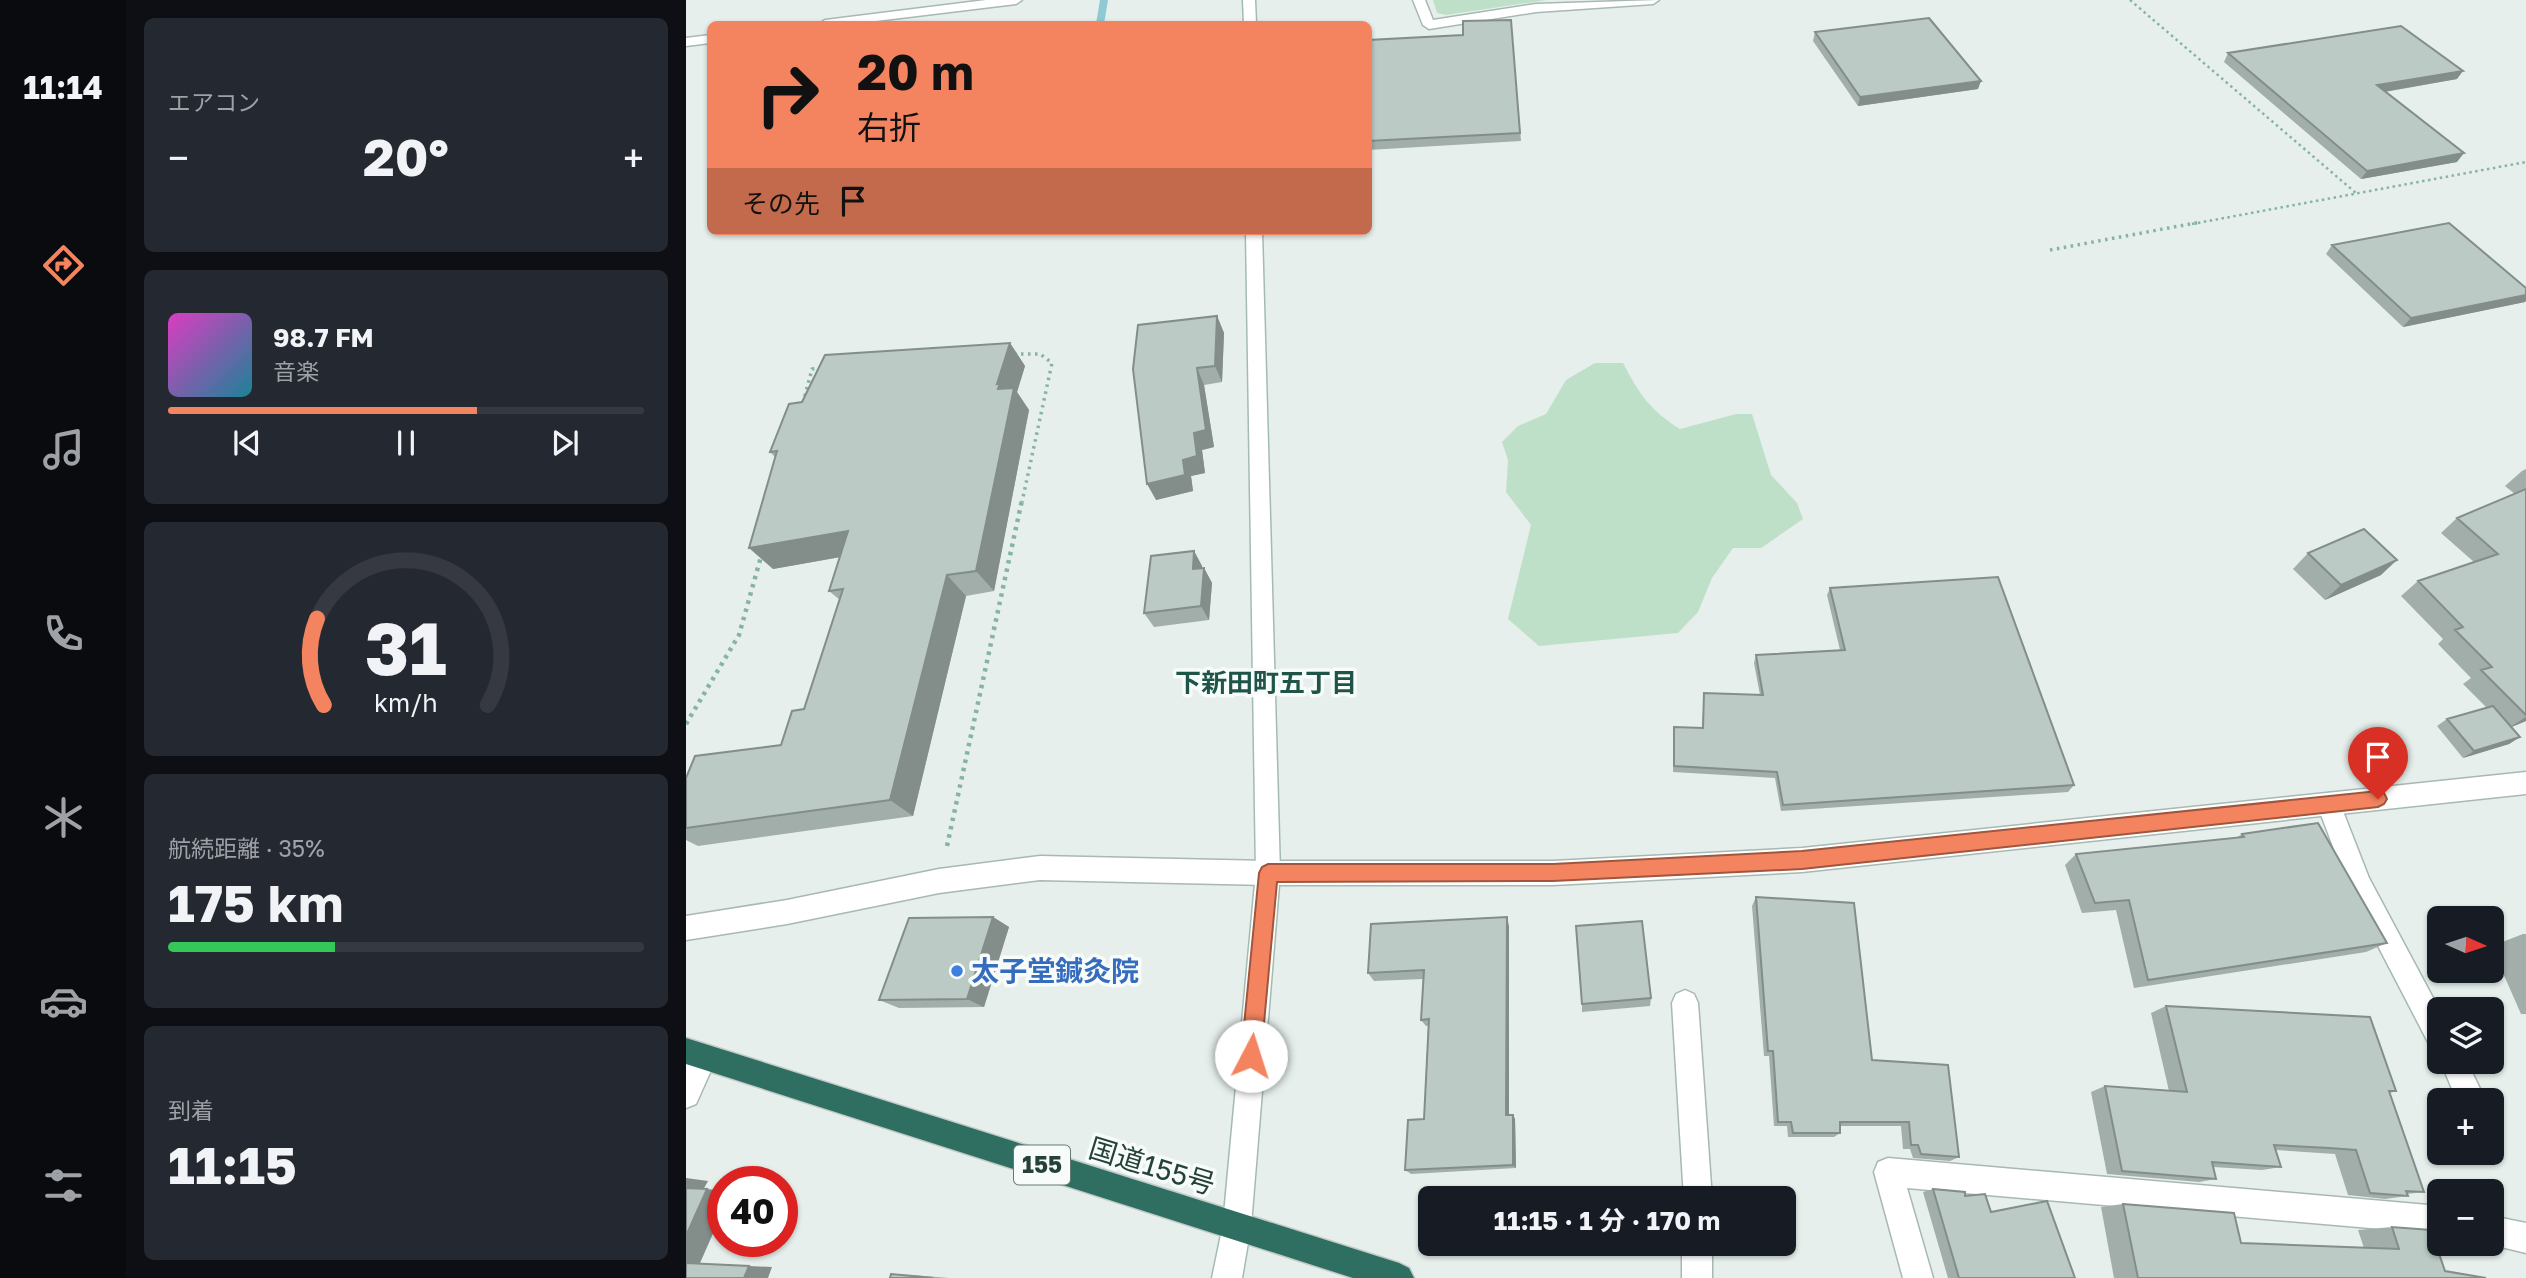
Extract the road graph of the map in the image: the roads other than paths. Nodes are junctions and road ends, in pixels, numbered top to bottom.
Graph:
1 (1016, 0) edge
2 (1249, 0) edge
3 (1419, 0) edge
4 (1653, 0) edge
5 (849, 21) edge
6 (1250, 21) edge
7 (707, 39) edge
8 (686, 42) edge
9 (1254, 235) edge
10 (2526, 783) edge
11 (2329, 804) junction
12 (1268, 873) junction
13 (686, 928) edge
14 (1685, 1003) dead end
15 (2427, 1013) edge
16 (695, 1054) edge
17 (686, 1094) edge
18 (1697, 1186) edge
19 (2427, 1219) edge
20 (1237, 1225) junction
21 (2504, 1233) edge
22 (2526, 1238) edge
23 (1697, 1256) edge
24 (1227, 1278) edge
25 (1399, 1278) edge
26 (1697, 1278) edge
27 (1918, 1278) edge

1 - 5 street
2 - 6 street
3 - 4 street
7 - 8 street
9 - 12 street
10 - 11 street
11 - 12 street
11 - 15 street
12 - 13 street
12 - 20 street
14 - 18 street
16 - 17 street
16 - 20 highway, 国道155号 / 155
19 - 27 street
20 - 24 street
20 - 25 highway, 国道155号 / 155
21 - 22 street
23 - 26 street

